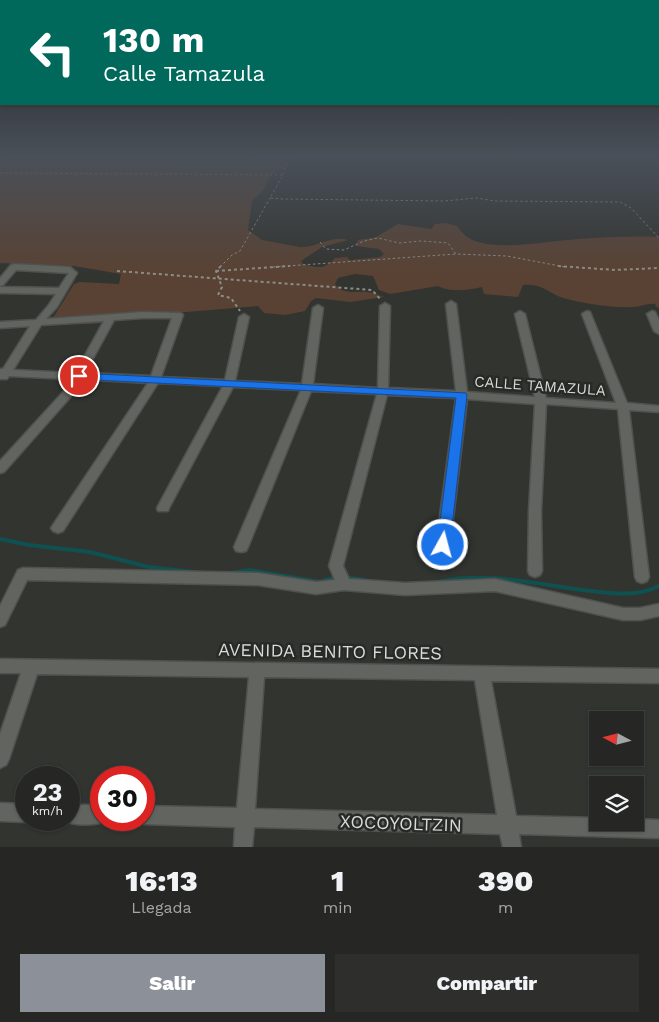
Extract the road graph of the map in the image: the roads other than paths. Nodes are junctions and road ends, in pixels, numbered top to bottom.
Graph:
1 (0, 282) edge
2 (0, 290) edge
3 (62, 291) junction
4 (451, 304) dead end
5 (385, 306) road end
6 (318, 308) dead end
7 (520, 314) dead end
8 (587, 314) dead end
9 (652, 314) dead end
10 (111, 317) junction
11 (244, 317) road end
12 (37, 324) junction
13 (0, 325) edge
14 (659, 332) edge
15 (2, 375) edge
16 (79, 376) junction
17 (155, 380) junction
18 (229, 384) junction
19 (306, 388) junction
20 (383, 391) junction
21 (462, 395) junction
22 (541, 400) junction
23 (623, 407) junction
24 (659, 409) edge
25 (0, 469) edge
26 (163, 508) dead end
27 (58, 528) dead end
28 (443, 545) dead end
29 (241, 547) dead end
30 (535, 571) dead end
31 (642, 577) dead end
32 (344, 584) junction
33 (659, 610) edge
34 (0, 621) edge
35 (0, 666) edge
36 (31, 667) junction
37 (257, 670) junction
38 (482, 672) junction
39 (659, 676) edge
40 (0, 759) edge
41 (0, 812) edge
42 (15, 813) edge
43 (155, 815) edge
44 (245, 818) junction
45 (508, 826) junction
46 (659, 829) edge
47 (243, 847) edge
48 (512, 847) edge

1 - 3 street
2 - 3 street
3 - 12 street
4 - 21 street
5 - 20 street
6 - 19 street
7 - 22 street
8 - 23 street
9 - 14 street
10 - 12 street
10 - 16 street
10 - 17 street
11 - 18 street
12 - 13 street
12 - 15 street
15 - 16 street, CALLE TAMAZULA
16 - 17 street, CALLE TAMAZULA
16 - 25 street
17 - 18 street, CALLE TAMAZULA
17 - 27 street
18 - 19 street, CALLE TAMAZULA
18 - 26 street
19 - 20 street, CALLE TAMAZULA
19 - 29 street
20 - 21 street, CALLE TAMAZULA
20 - 32 street
21 - 22 street, CALLE TAMAZULA
21 - 28 street
22 - 23 street, CALLE TAMAZULA
22 - 30 street
23 - 24 street, CALLE TAMAZULA
23 - 31 street
32 - 33 street
32 - 34 street
35 - 36 street, AVENIDA BENITO FLORES
36 - 37 street, AVENIDA BENITO FLORES
36 - 40 street
37 - 38 street, AVENIDA BENITO FLORES
37 - 44 street
38 - 39 street, AVENIDA BENITO FLORES
38 - 45 street
41 - 42 street
43 - 44 street, XOCOYOLTZIN
44 - 45 street, XOCOYOLTZIN
44 - 47 street
45 - 46 street, XOCOYOLTZIN
45 - 48 street

